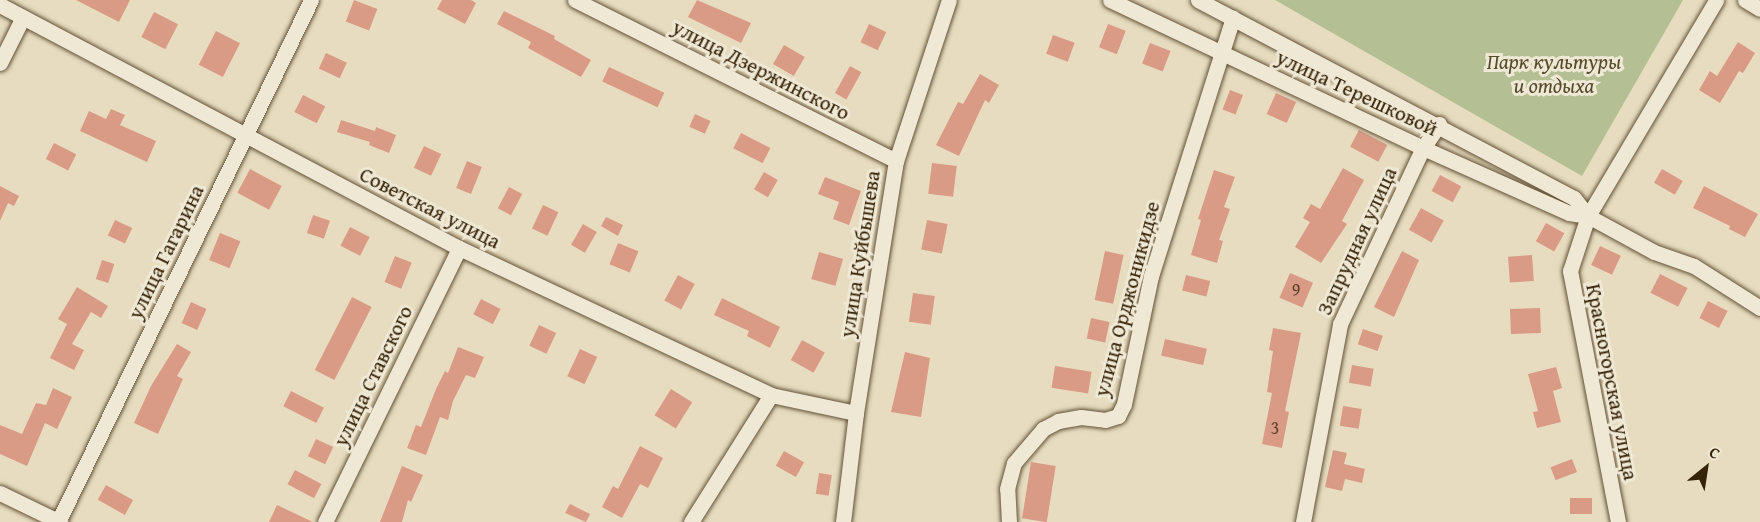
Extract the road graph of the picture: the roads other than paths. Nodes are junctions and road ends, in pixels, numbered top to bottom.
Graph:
1 (311, 0) edge
2 (575, 0) edge
3 (949, 0) edge
4 (1110, 0) edge
5 (1198, 0) edge
6 (1716, 0) edge
7 (1745, 0) edge
8 (0, 5) edge
9 (1760, 9) edge
10 (23, 17) junction
11 (1233, 18) junction
12 (1221, 51) junction
13 (0, 63) edge
14 (1439, 124) junction
15 (246, 137) junction
16 (1423, 148) junction
17 (896, 160) junction
18 (1588, 216) junction
19 (459, 248) junction
20 (1760, 308) edge
21 (771, 395) junction
22 (856, 413) junction
23 (0, 493) edge
24 (59, 522) edge
25 (325, 522) edge
26 (691, 522) edge
27 (843, 522) edge
28 (1009, 522) edge
29 (1303, 522) edge
30 (1618, 522) edge

1 - 15 street, улица Гагарина
2 - 17 street, улица Дзержинского
3 - 17 street, улица Куйбышева
4 - 12 street, улица Терешковой
5 - 11 street, улица Терешковой
6 - 18 street, Красногорская улица
7 - 9 street
8 - 10 street, Советская улица
10 - 13 street
10 - 15 street, Советская улица
11 - 12 street, улица Орджоникидзе
11 - 14 street, улица Терешковой
12 - 16 street, улица Терешковой
12 - 28 street, улица Орджоникидзе
14 - 16 street, Запрудная улица
14 - 18 street, улица Терешковой
15 - 19 street, Советская улица
15 - 24 street, улица Гагарина
16 - 18 street, улица Терешковой
16 - 29 street, Запрудная улица
17 - 22 street, улица Куйбышева
18 - 20 street, улица Терешковой
18 - 30 street, Красногорская улица
19 - 21 street, Советская улица
19 - 25 street, улица Ставского
21 - 22 street, Советская улица
21 - 26 street
22 - 27 street, улица Куйбышева
23 - 24 street

